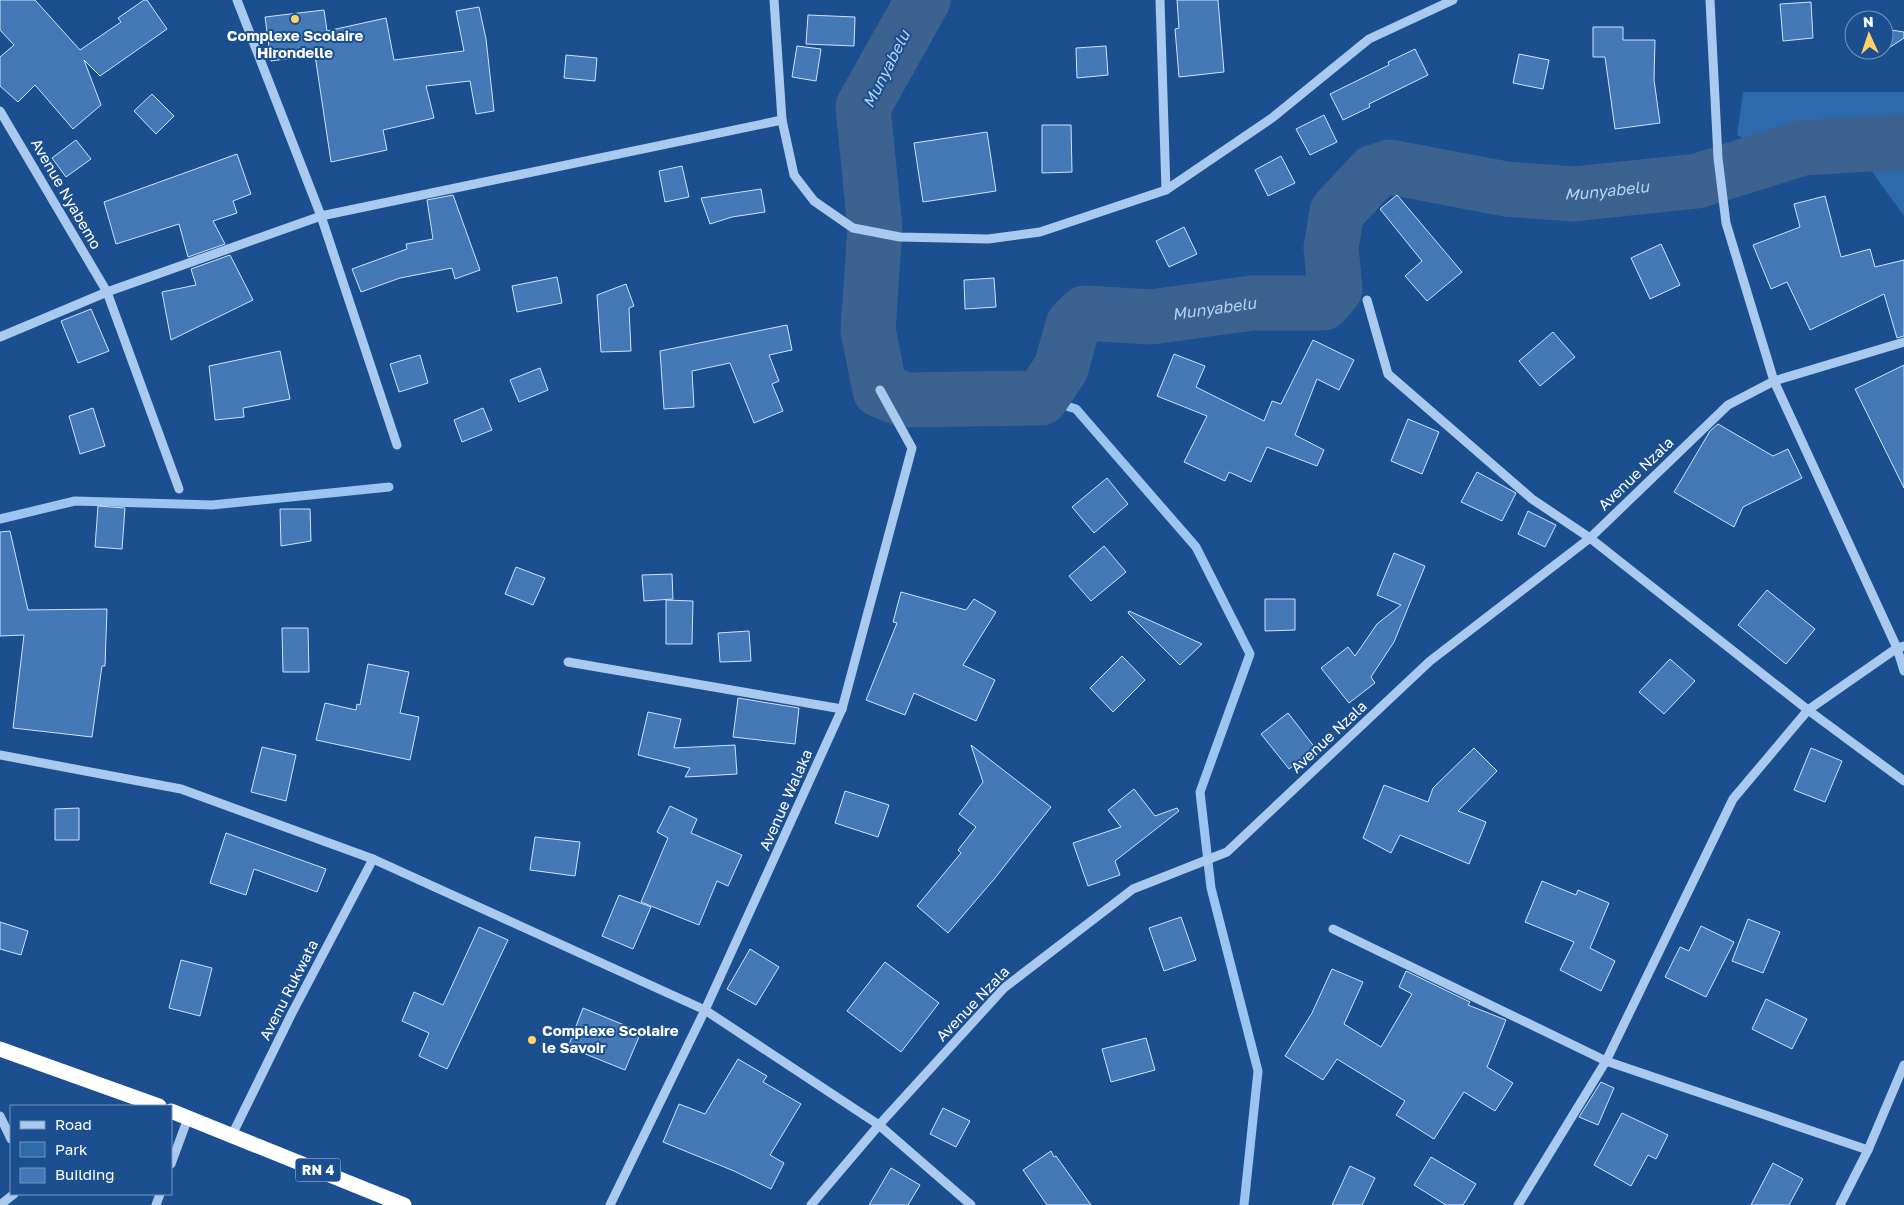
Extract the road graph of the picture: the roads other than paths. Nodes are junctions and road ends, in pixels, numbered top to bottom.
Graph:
1 (237, 0) edge
2 (774, 0) edge
3 (1160, 0) edge
4 (1453, 0) edge
5 (1710, 0) edge
6 (0, 111) edge
7 (782, 120) junction
8 (1166, 190) junction
9 (321, 216) junction
10 (107, 292) junction
11 (1367, 300) dead end
12 (0, 337) edge
13 (1904, 342) edge
14 (1774, 380) junction
15 (880, 390) dead end
16 (397, 445) dead end
17 (179, 489) dead end
18 (1590, 538) junction
19 (1900, 647) edge
20 (568, 662) dead end
21 (1904, 671) edge
22 (842, 708) junction
23 (1808, 710) junction
24 (0, 755) edge
25 (1904, 781) edge
26 (373, 859) junction
27 (1333, 929) dead end
28 (706, 1010) junction
29 (0, 1049) edge
30 (1606, 1061) junction
31 (1904, 1065) edge
32 (139, 1103) edge
33 (152, 1105) edge
34 (172, 1111) edge
35 (0, 1116) edge
36 (188, 1118) junction
37 (879, 1125) junction
38 (232, 1135) junction
39 (10, 1137) edge
40 (1868, 1150) junction
41 (172, 1161) edge
42 (13, 1195) edge
43 (0, 1205) edge
44 (404, 1205) edge
45 (610, 1205) edge
46 (811, 1205) edge
47 (971, 1205) edge
48 (1518, 1205) edge
49 (1840, 1205) edge

1 - 9 street
2 - 7 street
3 - 8 street
4 - 8 street
5 - 14 street
6 - 10 street, Avenue Nyabemo
7 - 8 street
7 - 9 street
9 - 10 street
9 - 16 street
10 - 12 street
10 - 17 street, Avenue Nyabemo
11 - 18 street
13 - 14 street, Avenue Nzala
14 - 18 street, Avenue Nzala
14 - 19 street
15 - 22 street, Avenue Walaka
18 - 23 street
18 - 37 street, Avenue Nzala
19 - 21 street
19 - 23 street
20 - 22 street
22 - 28 street, Avenue Walaka
23 - 25 street
23 - 30 street
24 - 26 street
26 - 28 street
26 - 38 street, Avenu Rukwata
27 - 30 street
28 - 37 street
28 - 45 street, Avenue Walaka
29 - 32 highway
30 - 40 street
30 - 48 street
31 - 40 street
32 - 33 highway
34 - 36 highway, RN 4
35 - 39 street
36 - 38 highway, RN 4
36 - 41 street
37 - 46 street, Avenue Nzala
37 - 47 street
38 - 44 highway, RN 4
40 - 49 street
42 - 43 street

